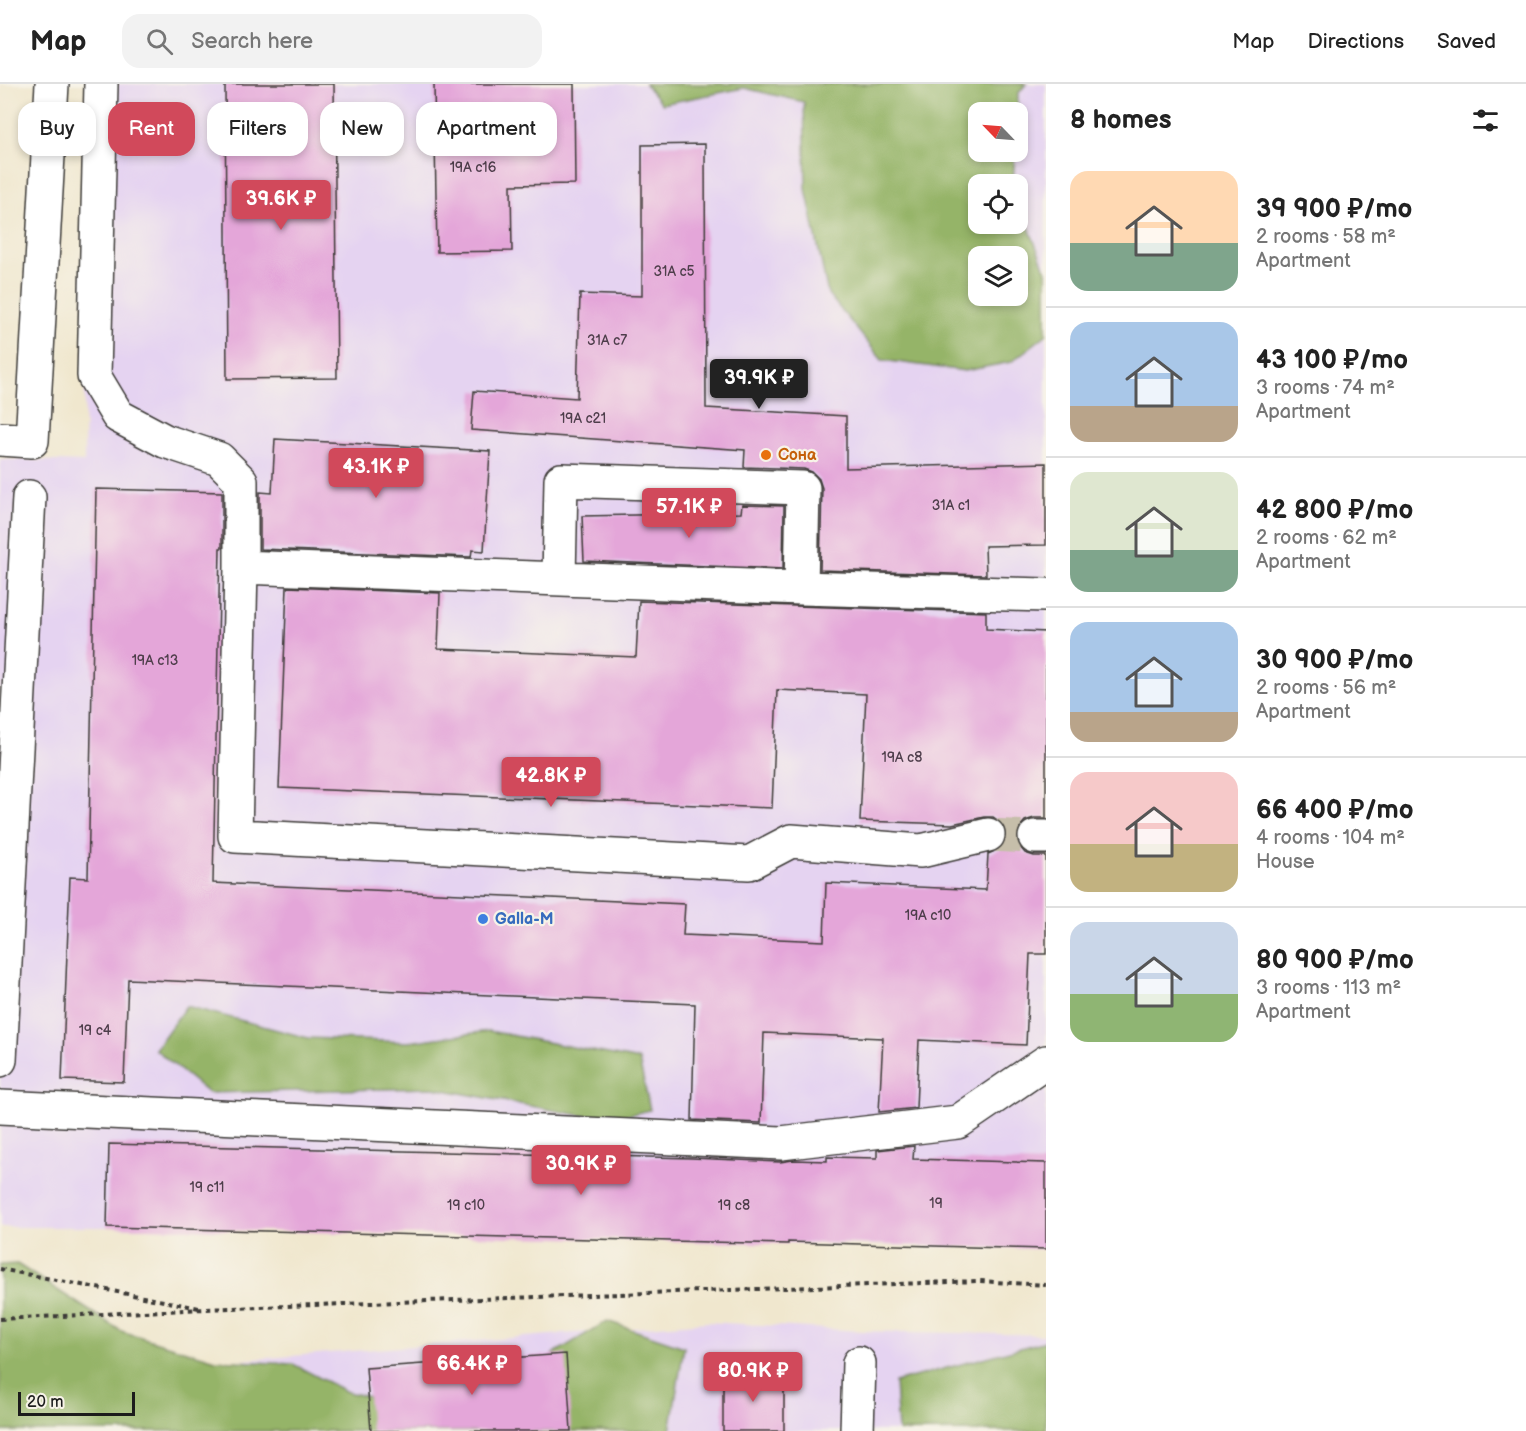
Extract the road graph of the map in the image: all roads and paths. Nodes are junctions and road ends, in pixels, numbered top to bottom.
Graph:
1 (52, 84) edge
2 (101, 84) edge
3 (0, 439) edge
4 (29, 497) dead end
5 (241, 567) junction
6 (559, 579) junction
7 (801, 588) junction
8 (1046, 595) edge
9 (988, 835) tunnel mouth
10 (0, 1060) edge
11 (1046, 1062) edge
12 (0, 1107) edge
13 (0, 1269) edge
14 (1046, 1285) edge
15 (205, 1309) junction
16 (0, 1319) edge
17 (859, 1363) dead end
18 (857, 1431) edge

1 - 3 lane
2 - 5 lane
4 - 10 lane
5 - 6 lane
5 - 9 lane
6 - 7 lane
6 - 7 lane
7 - 8 lane
11 - 12 lane
13 - 15 path
14 - 15 path
15 - 16 path
17 - 18 lane

